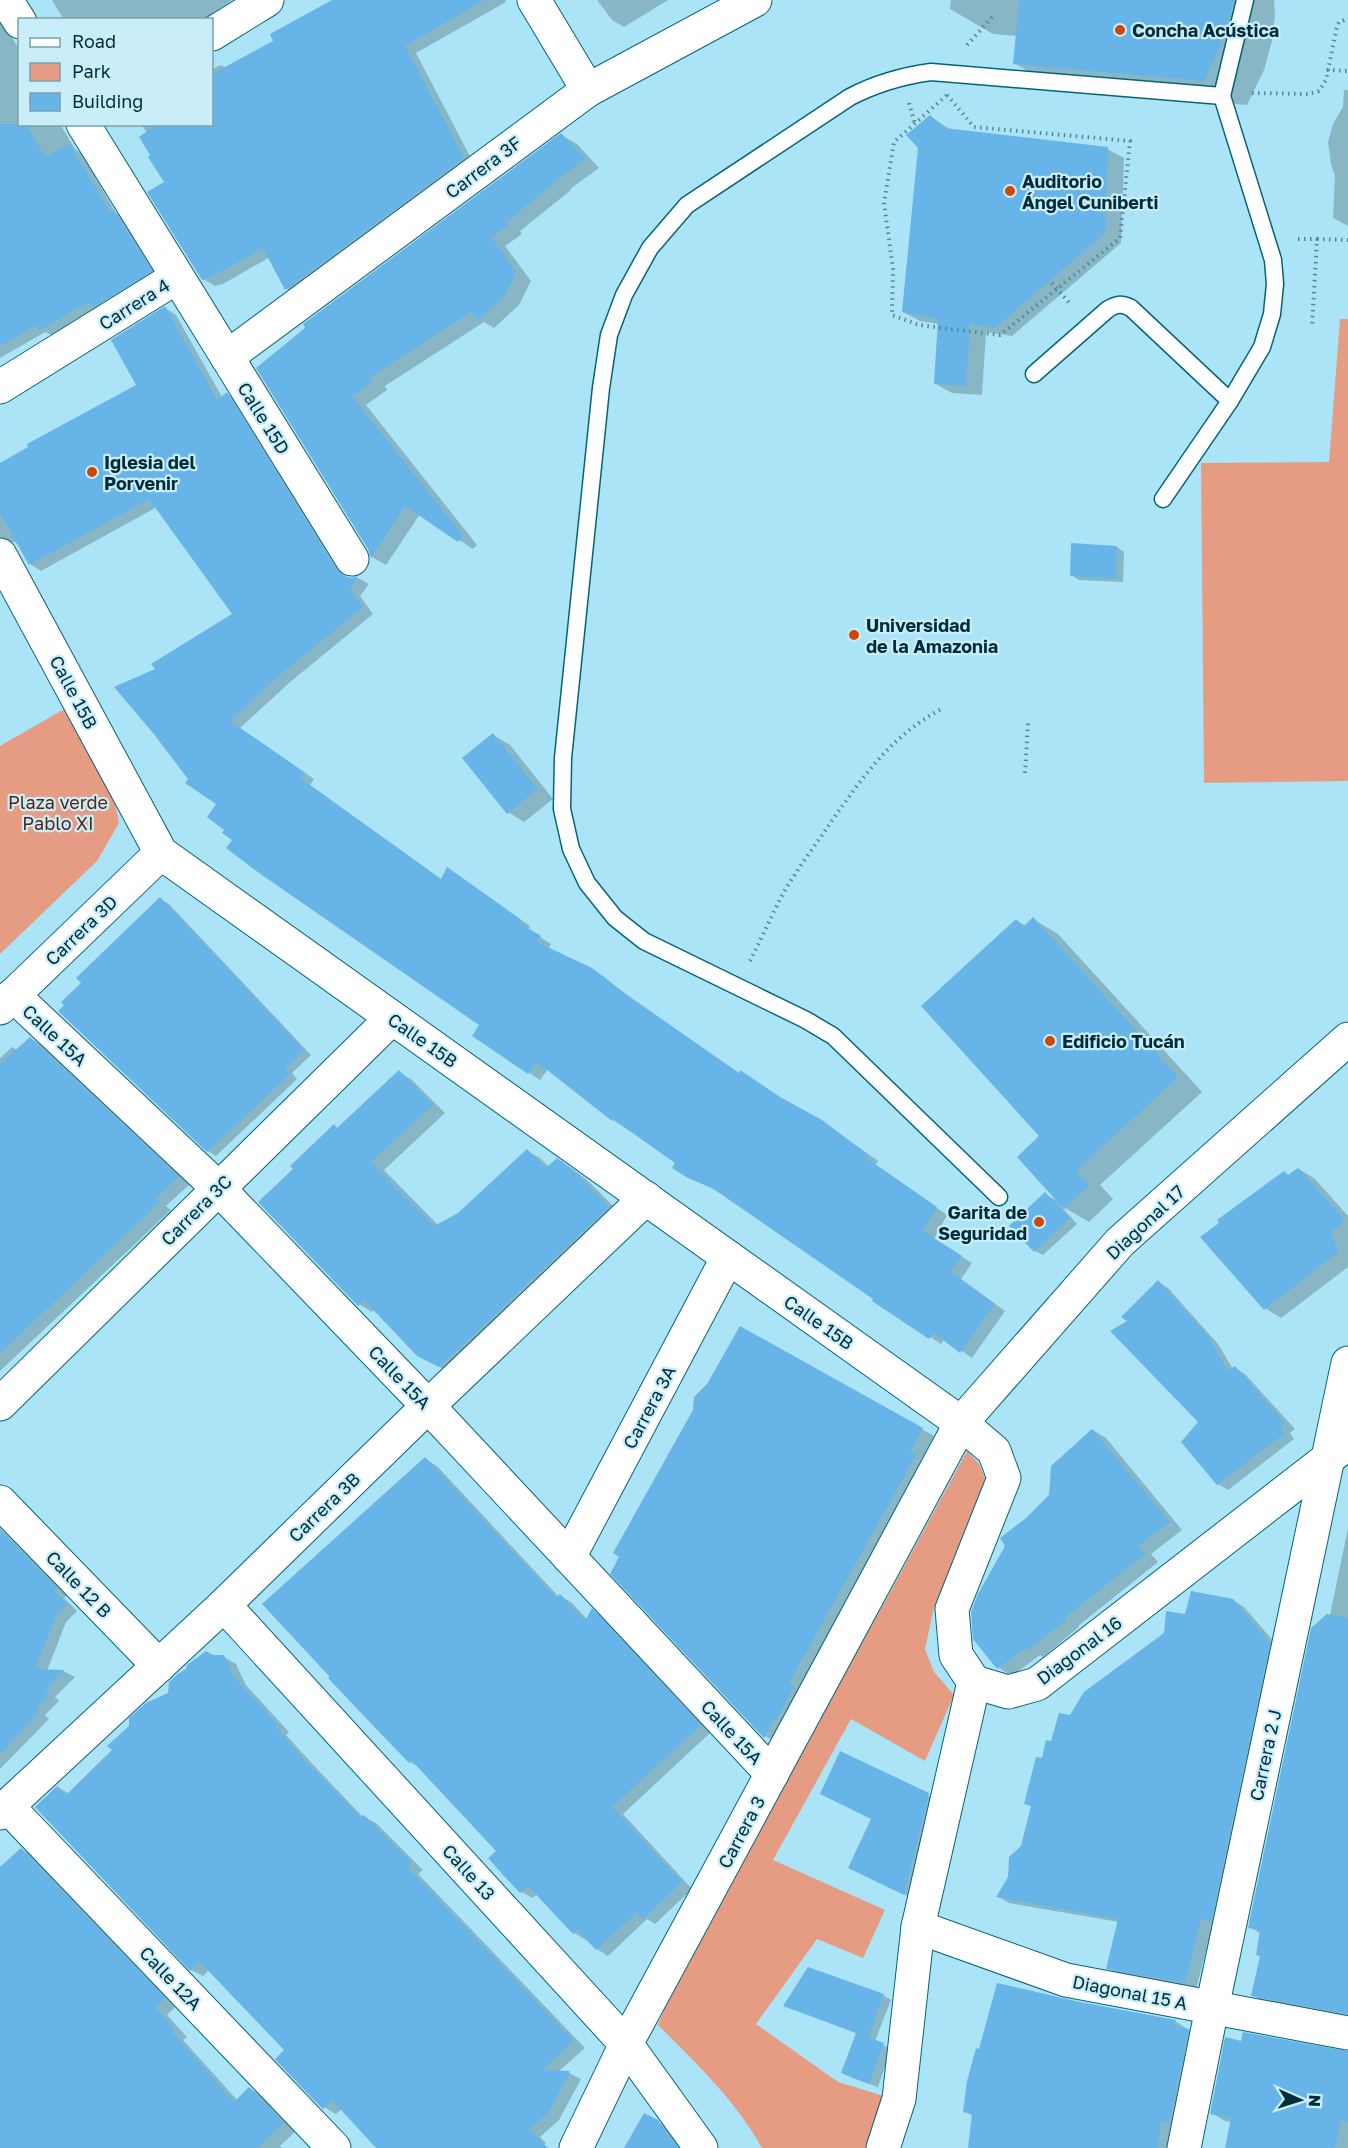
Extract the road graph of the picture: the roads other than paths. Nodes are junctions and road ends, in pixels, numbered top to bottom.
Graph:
1 (6, 0) edge
2 (267, 0) edge
3 (534, 0) edge
4 (754, 0) edge
5 (1245, 0) edge
6 (18, 19) edge
7 (213, 33) edge
8 (588, 90) junction
9 (1222, 96) junction
10 (83, 126) edge
11 (177, 277) junction
12 (227, 357) junction
13 (1034, 374) dead end
14 (0, 387) edge
15 (1230, 401) junction
16 (1163, 500) dead end
17 (0, 555) edge
18 (352, 559) dead end
19 (161, 853) junction
20 (7, 1001) edge
21 (392, 1018) junction
22 (1348, 1039) edge
23 (218, 1188) junction
24 (999, 1197) dead end
25 (646, 1198) junction
26 (728, 1257) junction
27 (1348, 1363) edge
28 (0, 1404) edge
29 (428, 1406) junction
30 (961, 1423) junction
31 (1338, 1450) edge
32 (0, 1502) edge
33 (569, 1557) junction
34 (224, 1605) junction
35 (159, 1666) junction
36 (974, 1682) junction
37 (772, 1774) junction
38 (4, 1810) edge
39 (918, 1927) junction
40 (1212, 2008) junction
41 (1348, 2033) edge
42 (626, 2044) junction
43 (334, 2148) edge
44 (576, 2148) edge
45 (701, 2148) edge
46 (883, 2148) edge
47 (1184, 2148) edge

1 - 6 street
2 - 7 street
3 - 8 street
4 - 8 street, Carrera 3F
5 - 9 lane
8 - 12 street, Carrera 3F
9 - 15 lane
9 - 24 lane
10 - 11 street, Carrera 4
11 - 12 street, Calle 15D
11 - 14 street, Carrera 4
12 - 18 street, Calle 15D
13 - 15 lane
15 - 16 lane
17 - 19 street, Calle 15B
19 - 20 street, Carrera 3D
19 - 21 street, Calle 15B
20 - 23 street, Calle 15A
21 - 23 street, Carrera 3C
21 - 25 street, Calle 15B
22 - 30 street, Diagonal 17
23 - 28 street, Carrera 3C
23 - 29 street, Calle 15A
25 - 26 street, Calle 15B
25 - 29 street, Carrera 3B
26 - 30 street, Calle 15B
26 - 33 street, Carrera 3A
27 - 31 street, Carrera 2 J
29 - 33 street, Calle 15A
29 - 34 street, Carrera 3B
30 - 36 street
30 - 37 street, Carrera 3
31 - 36 street, Diagonal 16
31 - 40 street, Carrera 2 J
32 - 35 street, Calle 12 B
33 - 37 street, Calle 15A
34 - 35 street, Carrera 3B
34 - 42 street, Calle 13
35 - 38 street, Carrera 3B
36 - 39 street
37 - 42 street, Carrera 3
38 - 43 street, Calle 12A
39 - 40 street, Diagonal 15 A
39 - 46 street
40 - 41 street, Diagonal 15 A
40 - 47 street, Carrera 2 J
42 - 44 street, Carrera 3
42 - 45 street, Calle 13

